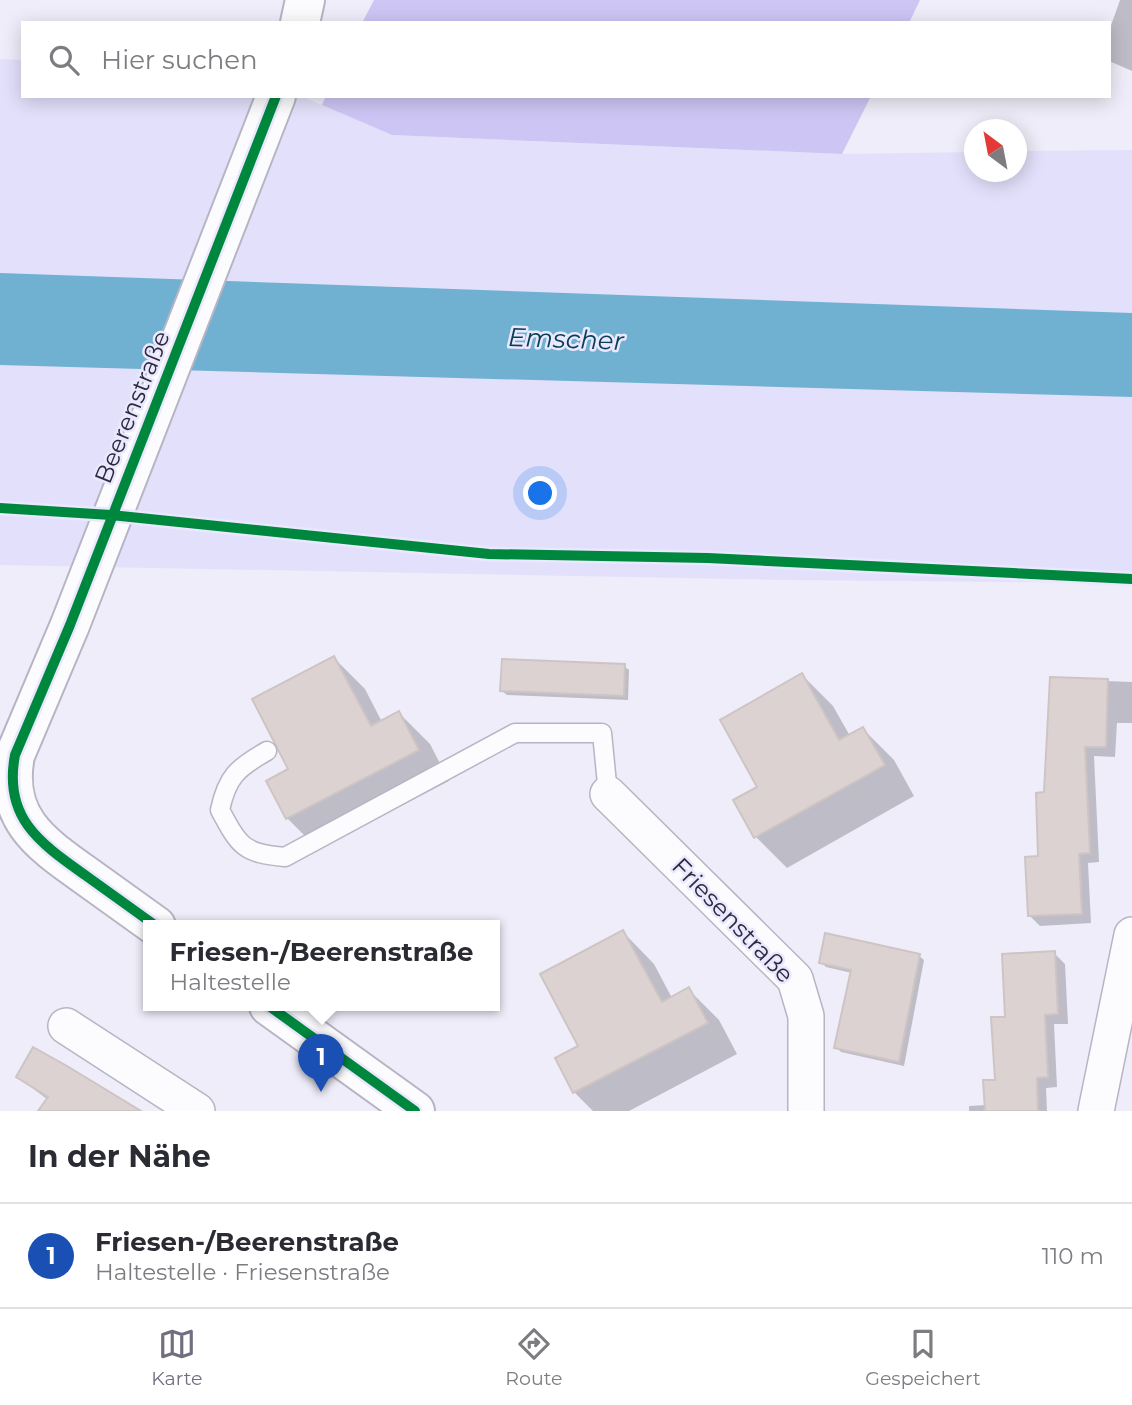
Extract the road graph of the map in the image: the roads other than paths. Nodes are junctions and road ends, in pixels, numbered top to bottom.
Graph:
1 (306, 0) edge
2 (301, 21) edge
3 (275, 98) edge
4 (267, 751) dead end
5 (608, 794) joint
6 (10, 818) edge
7 (148, 920) edge
8 (1132, 935) edge
9 (276, 1011) edge
10 (66, 1026) dead end
11 (1121, 1047) edge
12 (197, 1111) edge
13 (415, 1111) edge
14 (806, 1111) edge
15 (1096, 1111) edge

1 - 2 main road
3 - 6 main road, Beerenstraße
4 - 5 lane
5 - 14 street, Friesenstraße
6 - 7 main road
8 - 11 street
9 - 13 main road
10 - 12 street
11 - 15 street

